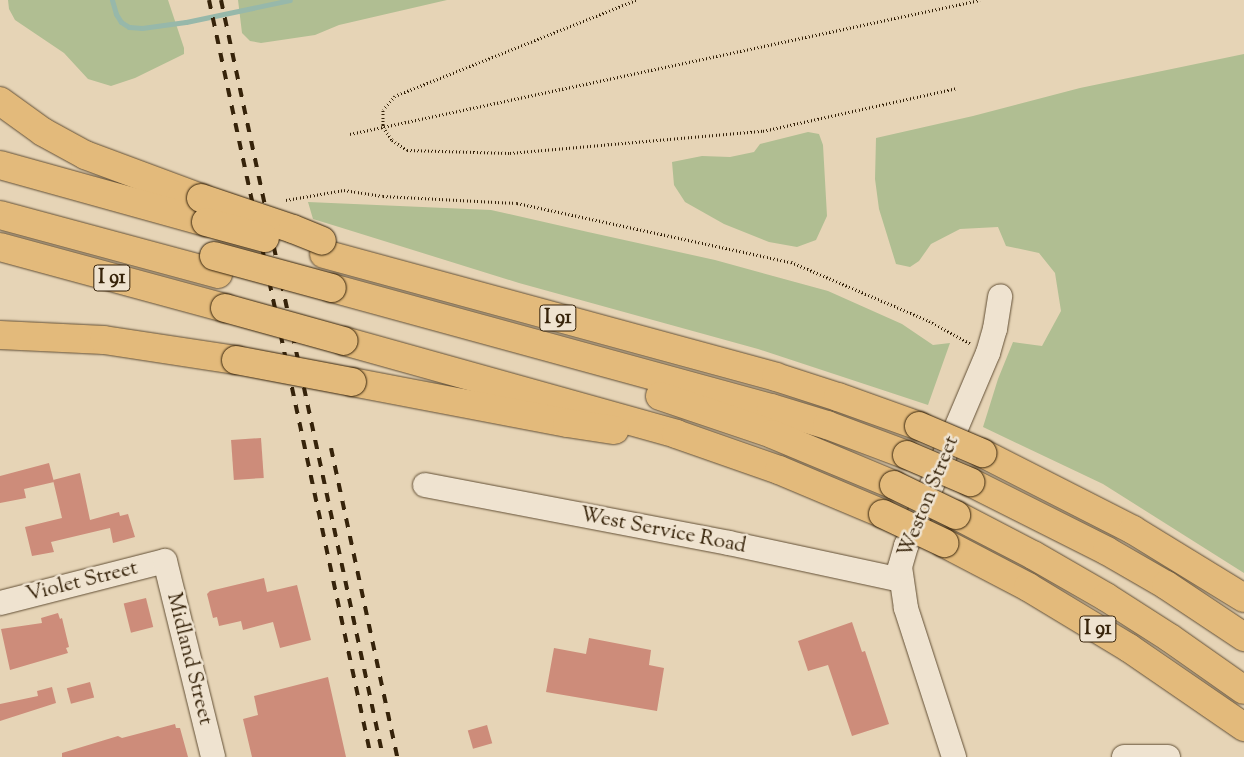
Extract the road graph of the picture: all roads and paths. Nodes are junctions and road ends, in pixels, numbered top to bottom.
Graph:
1 (636, 0) edge
2 (980, 0) edge
3 (957, 88) dead end
4 (0, 101) edge
5 (383, 127) junction
6 (350, 134) dead end
7 (0, 165) edge
8 (0, 198) edge
9 (286, 200) dead end
10 (203, 210) junction
11 (0, 215) edge
12 (0, 247) edge
13 (216, 265) junction
14 (1000, 296) dead end
15 (334, 297) junction
16 (0, 335) edge
17 (988, 353) junction
18 (676, 434) junction
19 (425, 485) dead end
20 (165, 561) joint
21 (901, 580) junction
22 (1244, 598) edge
23 (0, 603) edge
24 (1244, 636) edge
25 (1244, 690) edge
26 (1244, 727) edge
27 (213, 757) edge
28 (954, 757) edge
29 (1124, 757) edge
30 (1168, 757) edge

1 - 5 path
2 - 5 path
3 - 5 path
4 - 10 highway
5 - 6 path
7 - 10 highway, I 91
8 - 13 highway
9 - 17 path
10 - 22 highway, I 91, bridge
11 - 13 highway
12 - 18 highway, I 91, bridge
13 - 15 highway, bridge
14 - 17 street, Weston Street
15 - 24 highway, bridge
15 - 25 highway, bridge
16 - 18 highway, bridge
17 - 21 street, Weston Street
18 - 26 highway, I 91, bridge
19 - 21 street, West Service Road
20 - 23 street, Violet Street
20 - 27 street, Midland Street
21 - 28 street, Weston Street
29 - 30 street

